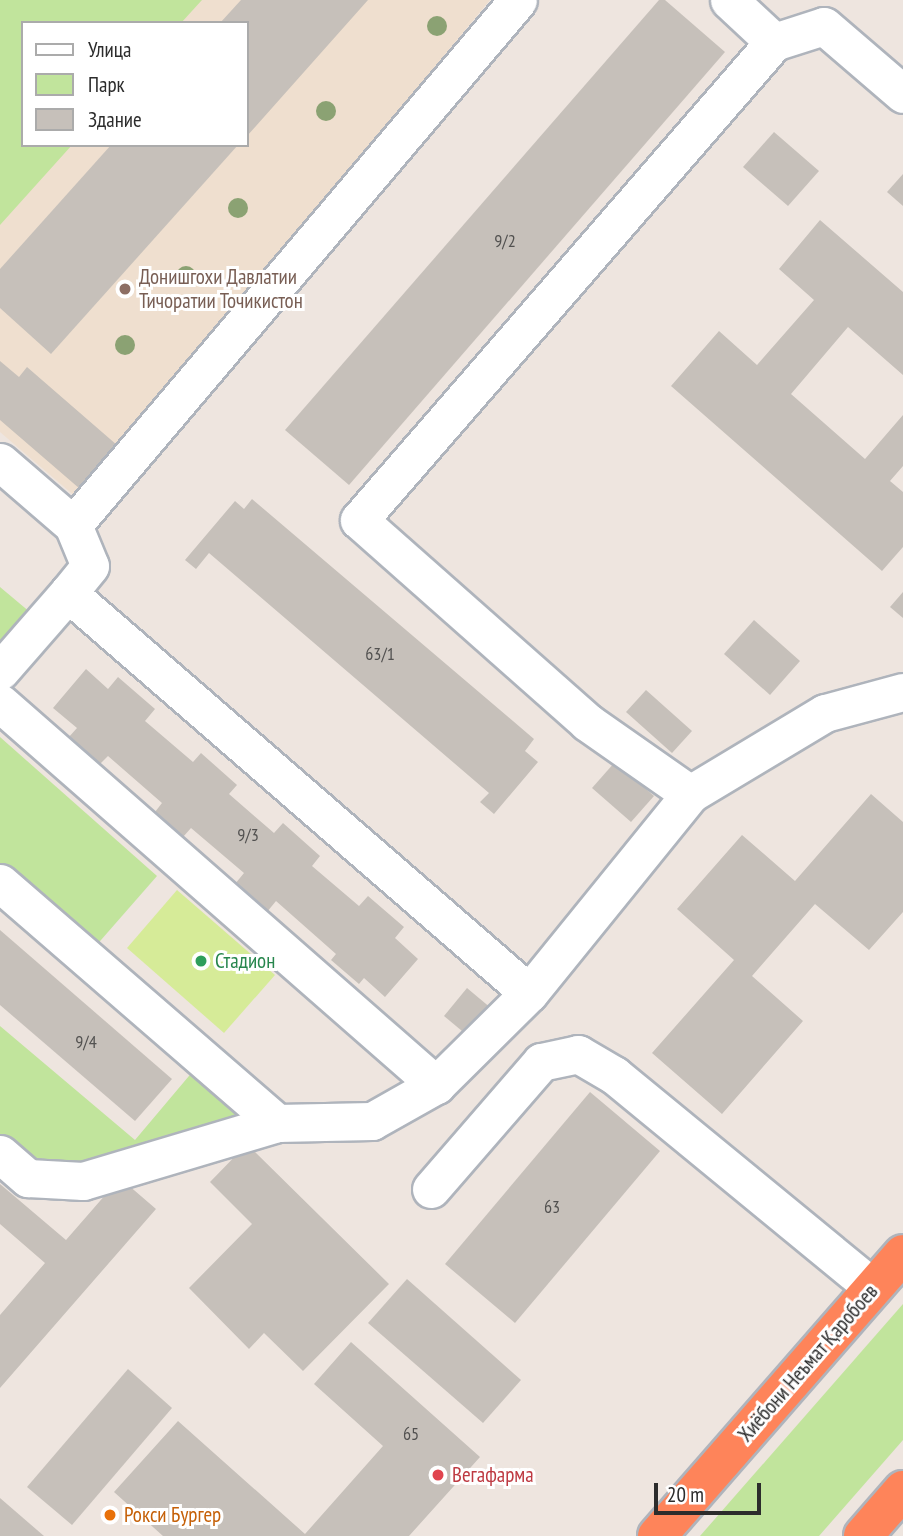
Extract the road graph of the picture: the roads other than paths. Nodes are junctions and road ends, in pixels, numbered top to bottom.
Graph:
1 (518, 0) edge
2 (729, 0) edge
3 (775, 43) junction
4 (903, 94) edge
5 (0, 462) edge
6 (73, 525) junction
7 (68, 593) junction
8 (0, 671) edge
9 (903, 692) edge
10 (0, 703) edge
11 (690, 794) junction
12 (0, 883) edge
13 (529, 993) junction
14 (436, 1085) junction
15 (277, 1124) junction
16 (0, 1154) edge
17 (431, 1189) dead end
18 (903, 1254) edge
19 (873, 1288) junction
20 (903, 1490) edge
21 (657, 1536) edge
22 (863, 1536) edge

1 - 6 lane
2 - 3 lane
3 - 4 lane
3 - 11 lane
5 - 6 lane
6 - 7 lane
7 - 8 lane
7 - 13 lane
9 - 11 lane
10 - 14 lane
11 - 13 lane
12 - 15 lane
13 - 14 lane
14 - 15 lane
15 - 16 lane
17 - 19 lane
18 - 19 highway, Хиёбони Неъмат Қаробоев
19 - 21 highway, Хиёбони Неъмат Қаробоев
20 - 22 highway

